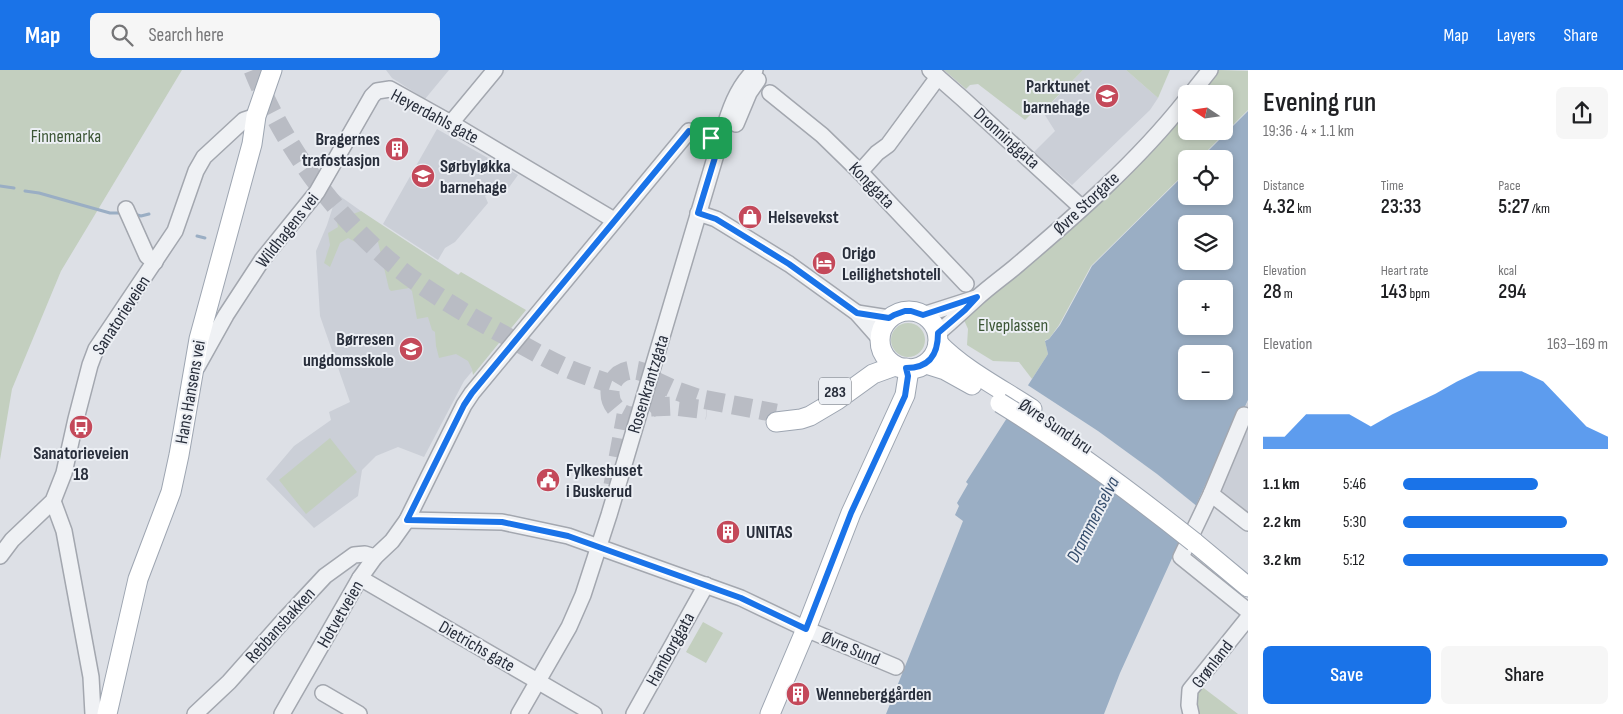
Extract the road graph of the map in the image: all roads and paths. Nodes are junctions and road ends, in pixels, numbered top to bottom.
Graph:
1 (272, 70) edge
2 (494, 70) edge
3 (765, 70) edge
4 (1210, 70) edge
5 (934, 74) edge
6 (748, 76) edge
7 (1198, 85) edge
8 (384, 89) joint
9 (770, 93) dead end
10 (1178, 109) edge
11 (256, 116) junction
12 (451, 123) junction
13 (725, 142) junction
14 (860, 172) junction
15 (1082, 208) junction
16 (126, 209) dead end
17 (703, 215) junction
18 (614, 220) junction
19 (155, 262) junction
20 (966, 284) dead end
21 (977, 297) junction
22 (857, 313) junction
23 (923, 315) junction
24 (889, 318) junction
25 (938, 338) junction
26 (880, 343) junction
27 (926, 364) junction
28 (901, 367) junction
29 (193, 375) junction
30 (1004, 398) junction
31 (1244, 424) edge
32 (1211, 494) junction
33 (53, 501) junction
34 (407, 520) junction
35 (1248, 523) edge
36 (1197, 537) junction
37 (599, 546) junction
38 (0, 556) edge
39 (375, 558) junction
40 (1248, 572) edge
41 (360, 578) junction
42 (706, 585) junction
43 (1248, 587) edge
44 (1247, 617) edge
45 (806, 629) junction
46 (896, 667) dead end
47 (538, 681) junction
48 (322, 692) dead end
49 (93, 714) edge
50 (107, 714) edge
51 (195, 714) edge
52 (282, 714) edge
53 (358, 714) edge
54 (519, 714) edge
55 (594, 714) edge
56 (634, 714) edge
57 (770, 714) edge
58 (1191, 714) edge

1 - 11 main road, Hans Hansens vei
2 - 12 street
3 - 6 street, Rosenkrantzgata
4 - 7 street
5 - 14 street
5 - 15 street, Dronninggata
6 - 13 street, Rosenkrantzgata
8 - 12 street, Heyerdahls gate
8 - 29 street, Wildhagens vei
9 - 14 street, Konggata
10 - 15 street, Øvre Storgate
11 - 19 street, Sanatorieveien
11 - 29 main road, Hans Hansens vei
12 - 18 street, Heyerdahls gate
13 - 17 street, Rosenkrantzgata
13 - 18 street, Hotvetveien
14 - 20 street, Konggata
15 - 21 street, Øvre Storgate
16 - 19 street
17 - 22 street
17 - 37 street, Rosenkrantzgata
18 - 34 street, Hotvetveien
19 - 33 street, Sanatorieveien
21 - 23 street, Øvre Storgate
21 - 25 street, Øvre Storgate
22 - 24 street
22 - 26 street
23 - 24 main road
23 - 25 main road
24 - 26 main road, 283
25 - 27 main road
25 - 30 main road
26 - 28 main road
26 - 28 main road, 283
27 - 28 main road, 283
27 - 30 main road
28 - 45 main road
29 - 50 main road, Hans Hansens vei
30 - 36 main road, Øvre Sund bru
31 - 32 street
32 - 35 street
32 - 44 street
33 - 38 street, Sanatorieveien
33 - 49 street
34 - 37 street, Øvre Sund
34 - 39 street, Hotvetveien
36 - 40 main road
36 - 43 main road
37 - 42 street, Øvre Sund
37 - 47 street, Rosenkrantzgata
39 - 41 street, Hotvetveien
39 - 51 street, Rebbansbakken
41 - 47 street, Dietrichs gate
41 - 52 street, Hotvetveien
42 - 45 street, Øvre Sund
42 - 56 street, Hamborggata
44 - 58 street, Grønland
45 - 46 street, Øvre Sund
45 - 57 main road
47 - 54 street, Rosenkrantzgata
47 - 55 street, Dietrichs gate
48 - 53 street

